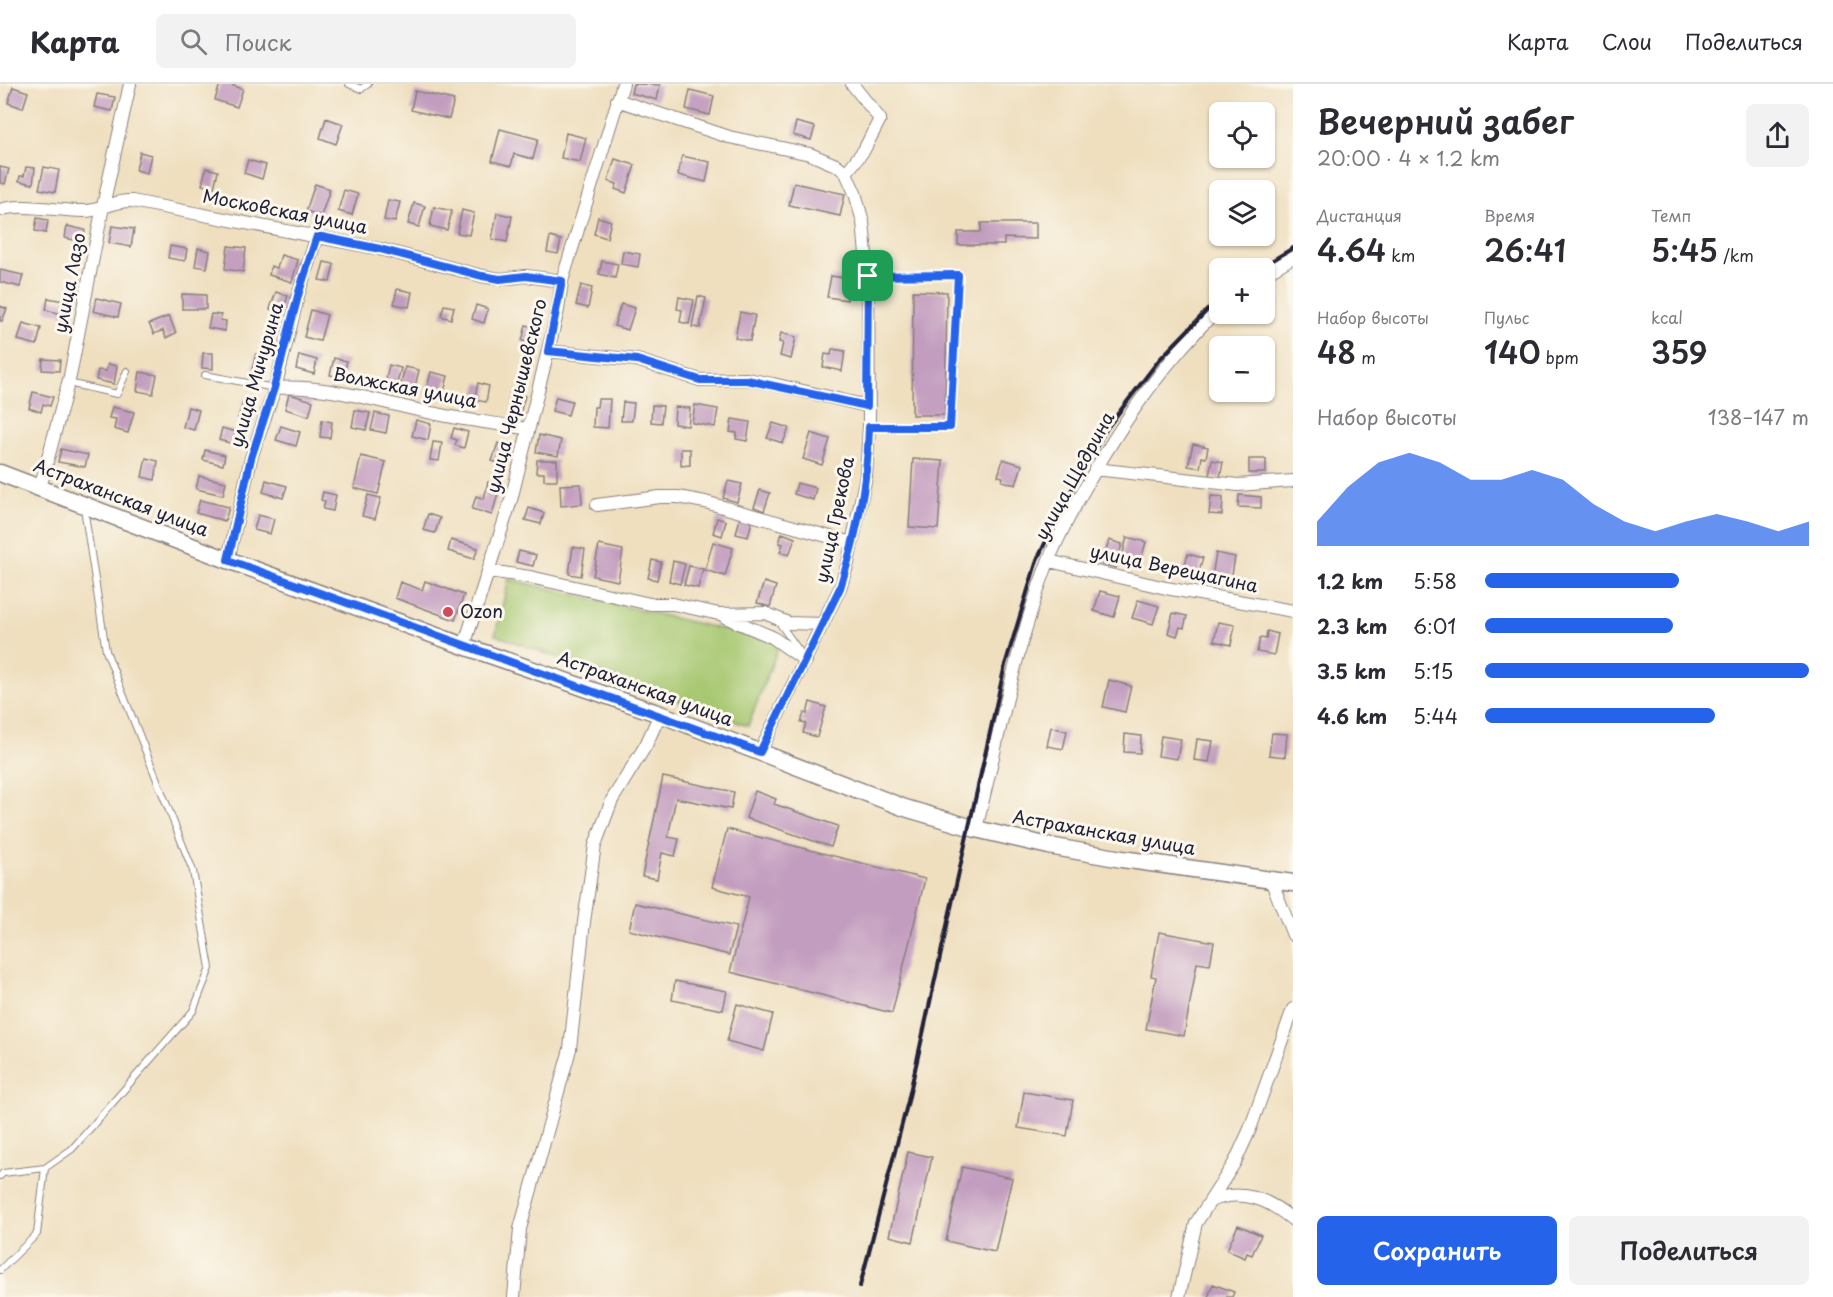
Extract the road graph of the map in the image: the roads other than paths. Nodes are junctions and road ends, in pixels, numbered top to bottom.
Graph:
1 (130, 84) edge
2 (348, 84) edge
3 (368, 84) edge
4 (622, 84) edge
5 (852, 84) edge
6 (617, 100) junction
7 (846, 173) junction
8 (103, 206) junction
9 (0, 210) edge
10 (317, 236) junction
11 (1293, 257) edge
12 (1275, 268) edge
13 (868, 276) junction
14 (562, 281) junction
15 (1209, 318) edge
16 (548, 351) junction
17 (128, 371) dead end
18 (206, 375) dead end
19 (68, 383) junction
20 (274, 388) junction
21 (867, 406) junction
22 (869, 427) junction
23 (528, 429) junction
24 (1095, 469) junction
25 (0, 473) edge
26 (1293, 481) edge
27 (40, 488) junction
28 (84, 505) junction
29 (597, 505) dead end
30 (852, 543) junction
31 (228, 560) junction
32 (1049, 561) junction
33 (489, 571) junction
34 (1293, 611) edge
35 (719, 614) junction
36 (776, 619) junction
37 (824, 624) junction
38 (464, 646) junction
39 (806, 661) junction
40 (660, 714) junction
41 (760, 752) junction
42 (976, 829) junction
43 (1271, 880) junction
44 (1293, 884) edge
45 (1293, 935) edge
46 (1293, 1009) edge
47 (45, 1168) junction
48 (0, 1176) edge
49 (1210, 1201) junction
50 (1293, 1220) edge
51 (0, 1270) edge
52 (514, 1297) edge
53 (1179, 1297) edge

1 - 8 street, улица Лазо
2 - 3 lane
4 - 6 street, улица Чернышевского
5 - 7 street
6 - 7 street
6 - 14 street, улица Чернышевского
7 - 13 street, улица Грекова
8 - 9 street, Московская улица
8 - 10 street, Московская улица
8 - 19 street, улица Лазо
10 - 14 street, Московская улица
10 - 20 street, улица Мичурина
11 - 12 street
13 - 21 street, улица Грекова
13 - 22 lane
14 - 16 street, улица Чернышевского
15 - 24 street, улица Щедрина
16 - 21 street
16 - 23 street, улица Чернышевского
17 - 19 lane
18 - 20 lane
19 - 27 street, улица Лазо
20 - 23 street, Волжская улица
20 - 31 street, улица Мичурина
21 - 22 street, улица Грекова
22 - 30 street, улица Грекова
23 - 33 street, улица Чернышевского
24 - 26 street
24 - 32 street, улица Щедрина
25 - 27 main road, Астраханская улица
27 - 28 main road, Астраханская улица
28 - 31 main road, Астраханская улица
28 - 47 lane
29 - 30 street
30 - 37 street, улица Грекова
31 - 38 main road, Астраханская улица
32 - 34 street, улица Верещагина
32 - 42 street, улица Щедрина
33 - 35 street
33 - 38 street, улица Чернышевского
35 - 36 street
35 - 39 street
36 - 37 street
36 - 39 lane
37 - 39 street, улица Грекова
38 - 40 main road, Астраханская улица
39 - 41 street, улица Грекова
40 - 41 main road, Астраханская улица
40 - 52 street
41 - 42 main road, Астраханская улица
42 - 43 main road, Астраханская улица
43 - 44 main road, Астраханская улица
43 - 45 street
46 - 49 street
47 - 48 lane
47 - 51 lane
49 - 50 street
49 - 53 street

